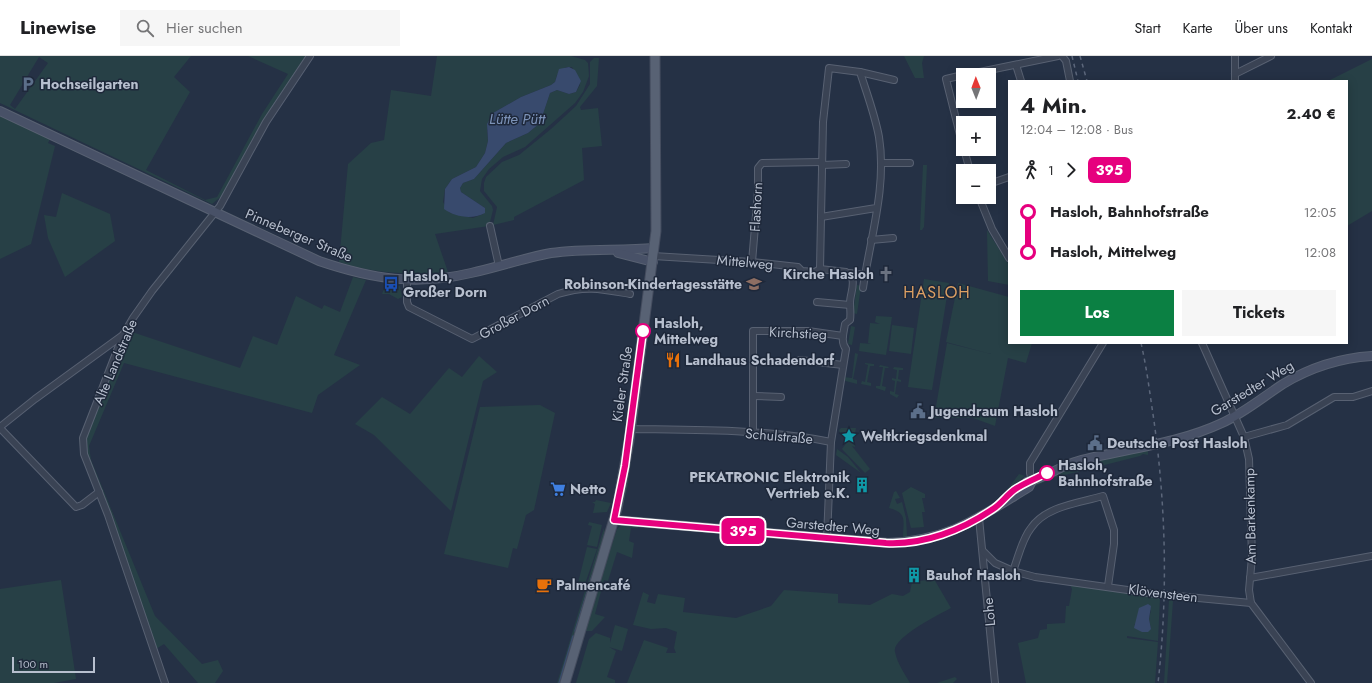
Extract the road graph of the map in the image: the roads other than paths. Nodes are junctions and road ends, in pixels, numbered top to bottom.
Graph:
1 (310, 56) edge
2 (655, 56) edge
3 (1058, 56) edge
4 (1062, 56) edge
5 (1235, 56) edge
6 (1271, 56) edge
7 (1016, 65) junction
8 (996, 69) edge
9 (860, 72) junction
10 (1235, 74) junction
11 (956, 77) edge
12 (894, 80) dead end
13 (1020, 80) edge
14 (1070, 80) edge
15 (1235, 80) edge
16 (0, 111) edge
17 (956, 120) edge
18 (880, 163) junction
19 (910, 163) dead end
20 (822, 164) junction
21 (846, 164) dead end
22 (1008, 177) edge
23 (996, 182) edge
24 (982, 204) edge
25 (876, 208) junction
26 (215, 213) junction
27 (821, 217) junction
28 (490, 226) dead end
29 (893, 238) dead end
30 (871, 240) junction
31 (609, 251) junction
32 (653, 255) junction
33 (1008, 256) edge
34 (752, 262) junction
35 (499, 266) junction
36 (820, 269) junction
37 (850, 273) junction
38 (865, 275) junction
39 (407, 280) junction
40 (853, 281) junction
41 (630, 294) dead end
42 (817, 302) dead end
43 (850, 305) junction
44 (123, 336) junction
45 (843, 336) junction
46 (1102, 344) edge
47 (1202, 344) edge
48 (1372, 356) edge
49 (800, 360) dead end
50 (843, 365) junction
51 (1372, 391) edge
52 (754, 396) junction
53 (781, 397) dead end
54 (1234, 417) junction
55 (0, 427) edge
56 (630, 429) junction
57 (753, 433) junction
58 (1244, 437) junction
59 (831, 442) junction
60 (1032, 481) junction
61 (99, 492) junction
62 (979, 518) junction
63 (614, 520) junction
64 (827, 538) junction
65 (983, 551) junction
66 (1372, 556) edge
67 (1013, 571) junction
68 (1250, 578) junction
69 (1108, 586) junction
70 (1251, 603) junction
71 (165, 683) edge
72 (565, 683) edge
73 (995, 683) edge
74 (1311, 683) edge

1 - 26 street, Alte Landstraße
2 - 32 main road, Kieler Straße
3 - 7 street
4 - 14 street
5 - 10 street
6 - 10 street
7 - 8 street
7 - 13 street
9 - 12 street
9 - 18 street
9 - 20 street
10 - 15 street
11 - 17 street
16 - 26 main road, Pinneberger Straße
18 - 19 street
18 - 25 street
20 - 21 street
20 - 27 street
20 - 34 street, Flashorn
22 - 23 street
24 - 33 street
25 - 27 street
25 - 30 street
26 - 39 main road, Pinneberger Straße
26 - 44 street, Alte Landstraße
27 - 36 street
28 - 35 street
29 - 30 street
30 - 38 street
31 - 32 main road, Pinneberger Straße
31 - 32 main road, Pinneberger Straße
31 - 35 main road, Pinneberger Straße
32 - 34 street, Mittelweg
32 - 56 main road, Kieler Straße
34 - 36 street, Mittelweg
35 - 39 main road, Pinneberger Straße
36 - 37 street, Mittelweg
37 - 38 street, Mittelweg
37 - 40 street
38 - 40 street
39 - 41 street, Großer Dorn
40 - 43 street
42 - 43 street
43 - 45 street
44 - 55 street
44 - 61 street, Alte Landstraße
45 - 50 street
45 - 52 street, Kirchstieg
46 - 60 street
47 - 54 street, Am Barkenkamp
48 - 54 main road, Garstedter Weg
49 - 50 street
50 - 59 street
51 - 58 street
52 - 53 street
52 - 57 street
54 - 58 street, Am Barkenkamp
54 - 60 main road, Garstedter Weg
55 - 61 street
56 - 57 street, Schulstraße
56 - 63 main road, Kieler Straße
57 - 59 street, Schulstraße
58 - 68 street, Am Barkenkamp
59 - 64 street, Schulstraße
60 - 62 main road, Garstedter Weg
61 - 71 street, Alte Landstraße
62 - 64 main road, Garstedter Weg
62 - 65 street, Lohe
63 - 64 main road, Garstedter Weg
63 - 72 main road, Kieler Straße
65 - 67 street, Klövensteen
65 - 73 street, Lohe
66 - 68 street
67 - 69 street, Klövensteen
67 - 69 street
68 - 70 street, Am Barkenkamp
69 - 70 street, Klövensteen
70 - 74 street

